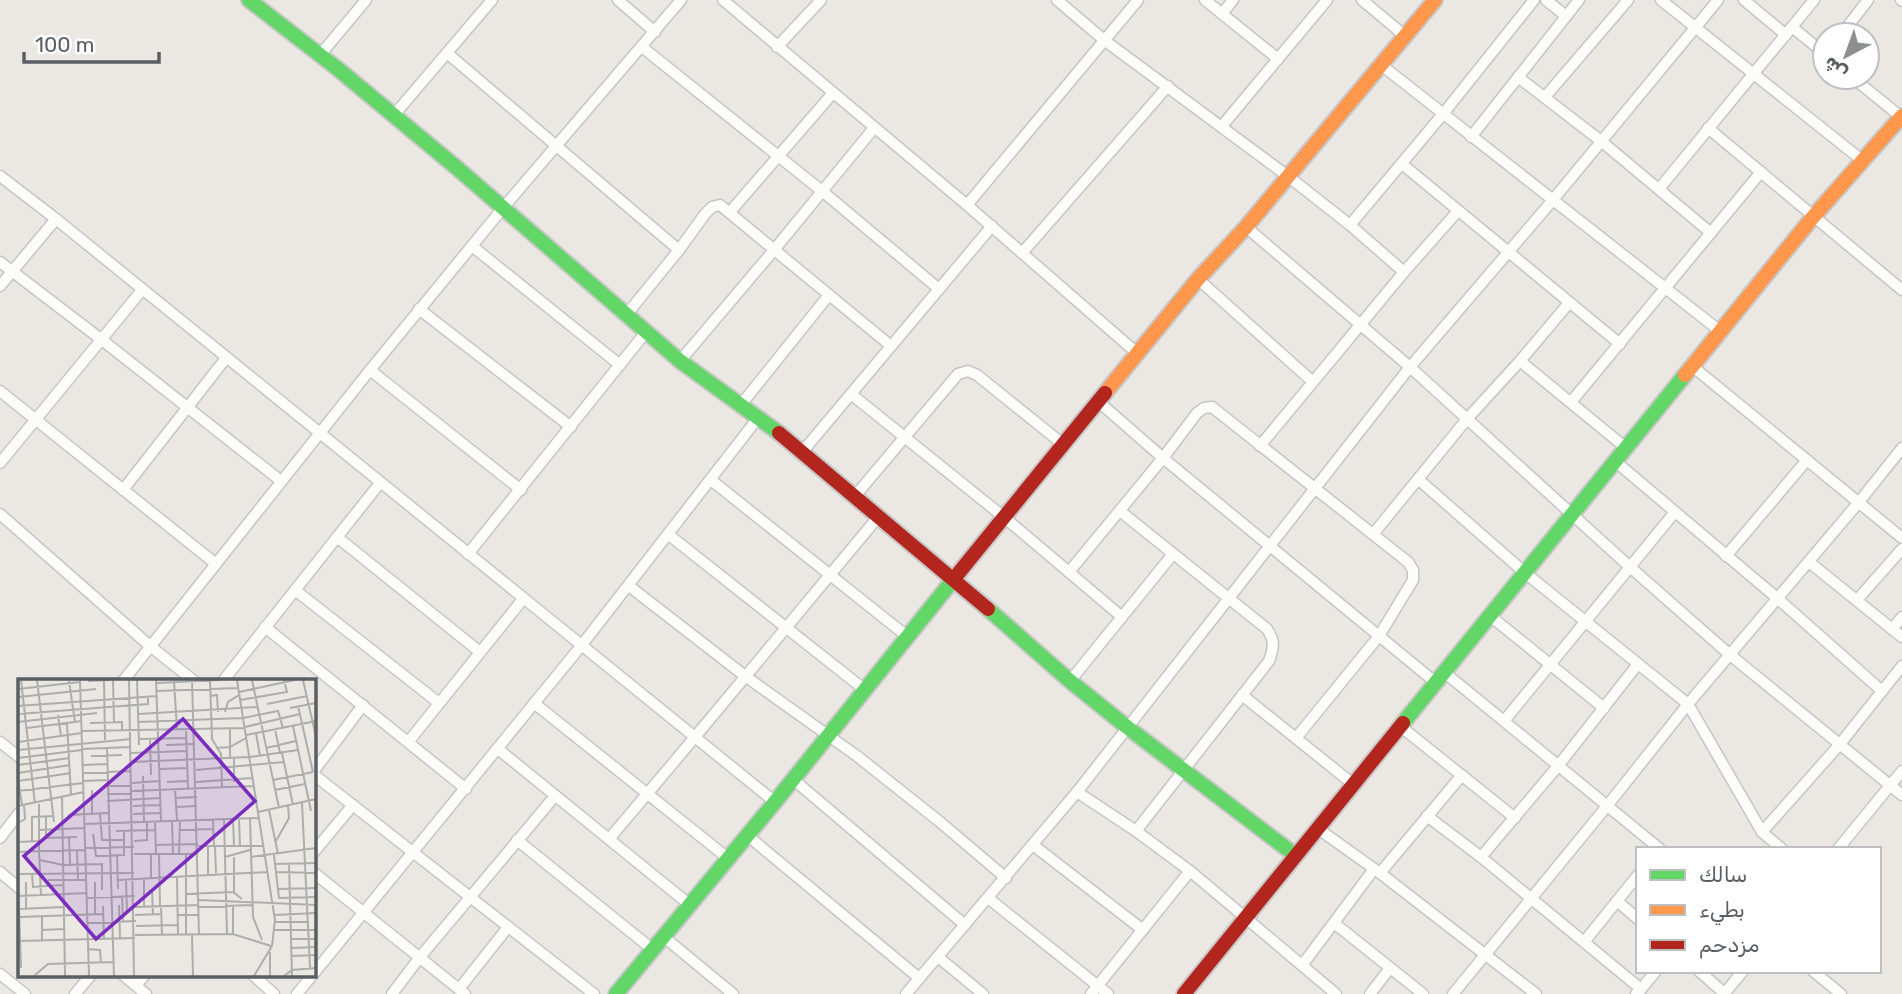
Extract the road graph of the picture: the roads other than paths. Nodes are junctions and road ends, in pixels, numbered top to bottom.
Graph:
1 (366, 0) edge
2 (492, 0) edge
3 (618, 0) edge
4 (681, 0) edge
5 (723, 0) edge
6 (821, 0) edge
7 (1057, 0) edge
8 (1138, 0) edge
9 (1205, 0) edge
10 (1233, 0) edge
11 (1327, 0) edge
12 (1362, 0) edge
13 (1435, 0) edge
14 (1534, 0) edge
15 (1546, 0) edge
16 (1579, 0) edge
17 (1628, 0) edge
18 (1661, 0) edge
19 (1718, 0) edge
20 (1744, 0) edge
21 (1814, 0) edge
22 (1868, 0) edge
23 (254, 2) edge
24 (1222, 14) junction
25 (1566, 16) junction
26 (1852, 21) edge
27 (1695, 28) junction
28 (1789, 31) junction
29 (655, 32) junction
30 (1405, 36) junction
31 (1104, 40) junction
32 (1811, 45) edge
33 (642, 47) junction
34 (777, 47) junction
35 (447, 53) junction
36 (320, 55) junction
37 (1278, 59) junction
38 (1380, 64) junction
39 (1752, 75) junction
40 (1518, 77) junction
41 (1168, 86) junction
42 (1870, 91) edge
43 (833, 93) junction
44 (1545, 97) junction
45 (1443, 114) junction
46 (394, 115) junction
47 (1901, 116) edge
48 (1222, 126) junction
49 (874, 128) junction
50 (1708, 128) junction
51 (1471, 136) junction
52 (1601, 141) junction
53 (557, 146) junction
54 (778, 157) junction
55 (1863, 161) junction
56 (1402, 164) junction
57 (1761, 172) junction
58 (0, 176) edge
59 (1289, 177) junction
60 (1659, 189) junction
61 (822, 191) junction
62 (1552, 201) junction
63 (967, 205) junction
64 (503, 208) junction
65 (1458, 211) junction
66 (730, 212) junction
67 (1813, 216) junction
68 (56, 219) junction
69 (1350, 225) junction
70 (992, 226) junction
71 (1246, 228) junction
72 (1711, 233) junction
73 (472, 246) junction
74 (679, 250) junction
75 (775, 250) junction
76 (1022, 253) junction
77 (1508, 253) junction
78 (0, 262) edge
79 (13, 271) junction
80 (1404, 272) junction
81 (1198, 279) junction
82 (0, 286) edge
83 (939, 289) junction
84 (1665, 289) junction
85 (142, 290) junction
86 (1902, 290) edge
87 (829, 295) junction
88 (1569, 303) junction
89 (419, 310) junction
90 (627, 314) junction
91 (1360, 324) junction
92 (1720, 331) junction
93 (646, 332) junction
94 (102, 340) junction
95 (1620, 345) junction
96 (891, 346) junction
97 (1138, 354) junction
98 (226, 358) junction
99 (680, 361) junction
100 (1520, 361) junction
101 (620, 365) junction
102 (1692, 366) junction
103 (1410, 367) junction
104 (370, 370) junction
105 (1312, 382) junction
106 (0, 391) edge
107 (851, 394) junction
108 (1099, 402) junction
109 (1571, 402) junction
110 (740, 406) junction
111 (187, 407) junction
112 (758, 418) junction
113 (1467, 419) junction
114 (36, 420) junction
115 (571, 427) junction
116 (320, 433) junction
117 (905, 437) junction
118 (1065, 444) junction
119 (1260, 446) junction
120 (1626, 448) junction
121 (1902, 448) edge
122 (803, 452) junction
123 (1163, 458) junction
124 (1807, 460) junction
125 (1615, 461) junction
126 (0, 463) edge
127 (1418, 479) junction
128 (711, 480) junction
129 (281, 481) junction
130 (380, 483) junction
131 (1314, 488) junction
132 (123, 489) junction
133 (521, 490) junction
134 (855, 496) junction
135 (1859, 502) junction
136 (1120, 511) junction
137 (1675, 512) junction
138 (0, 514) edge
139 (1572, 515) junction
140 (879, 516) junction
141 (1005, 518) junction
142 (1374, 533) junction
143 (669, 535) junction
144 (337, 537) junction
145 (1902, 538) edge
146 (1269, 545) junction
147 (1902, 549) edge
148 (468, 554) junction
149 (1173, 554) junction
150 (1727, 556) junction
151 (1809, 562) junction
152 (216, 564) junction
153 (1630, 567) junction
154 (1069, 572) junction
155 (1524, 572) junction
156 (830, 574) junction
157 (954, 579) junction
158 (629, 586) junction
159 (295, 590) junction
160 (1777, 598) junction
161 (523, 599) junction
162 (1228, 599) junction
163 (1857, 600) junction
164 (1489, 615) junction
165 (1122, 617) junction
166 (1902, 617) edge
167 (1585, 621) junction
168 (265, 627) junction
169 (785, 628) junction
170 (1892, 629) junction
171 (1379, 636) junction
172 (908, 637) junction
173 (1902, 637) edge
174 (150, 646) junction
175 (581, 646) junction
176 (480, 652) junction
177 (1729, 654) junction
178 (1550, 663) junction
179 (1638, 664) junction
180 (1902, 666) edge
181 (745, 676) junction
182 (1439, 677) junction
183 (125, 679) edge
184 (191, 679) edge
185 (225, 679) edge
186 (1070, 681) junction
187 (865, 690) junction
188 (1882, 691) junction
189 (1242, 695) junction
190 (439, 703) junction
191 (534, 703) junction
192 (1688, 704) junction
193 (363, 705) junction
194 (1604, 708) junction
195 (1504, 721) junction
196 (1400, 726) junction
197 (1127, 727) junction
198 (828, 737) junction
199 (695, 738) junction
200 (1296, 738) junction
201 (0, 741) edge
202 (409, 741) junction
203 (1840, 744) junction
204 (498, 749) junction
205 (18, 756) edge
206 (1558, 766) junction
207 (315, 770) edge
208 (1183, 770) junction
209 (1902, 771) edge
210 (315, 775) edge
211 (1462, 775) junction
212 (794, 779) junction
213 (1353, 784) junction
214 (1890, 786) junction
215 (466, 789) junction
216 (1077, 792) junction
217 (648, 793) junction
218 (1902, 795) edge
219 (555, 796) junction
220 (775, 803) junction
221 (353, 805) junction
222 (1607, 806) junction
223 (18, 814) edge
224 (1427, 816) junction
225 (1514, 818) junction
226 (1317, 828) junction
227 (1136, 831) junction
228 (1762, 832) junction
229 (748, 836) junction
230 (0, 838) edge
231 (609, 839) junction
232 (517, 840) junction
233 (1033, 845) junction
234 (1657, 847) edge
235 (1780, 847) edge
236 (1840, 847) edge
237 (315, 851) edge
238 (414, 853) junction
239 (1294, 855) junction
240 (1481, 857) junction
241 (729, 859) junction
242 (1191, 871) junction
243 (1377, 871) junction
244 (0, 872) edge
245 (315, 874) edge
246 (1636, 877) edge
247 (1006, 878) junction
248 (18, 887) edge
249 (470, 897) junction
250 (988, 898) junction
251 (1531, 900) junction
252 (1616, 901) junction
253 (691, 905) junction
254 (364, 913) junction
255 (1245, 917) junction
256 (1636, 917) edge
257 (1334, 923) junction
258 (965, 925) junction
259 (508, 927) junction
260 (1143, 930) junction
261 (664, 937) junction
262 (1584, 942) junction
263 (652, 949) junction
264 (1486, 955) junction
265 (420, 957) junction
266 (938, 957) junction
267 (1303, 964) junction
268 (1390, 968) junction
269 (315, 972) edge
270 (1654, 973) edge
271 (1701, 973) edge
272 (1741, 973) edge
273 (1815, 973) edge
274 (0, 974) edge
275 (90, 976) edge
276 (124, 976) edge
277 (144, 976) edge
278 (254, 976) edge
279 (312, 976) edge
280 (919, 978) junction
281 (136, 985) junction
282 (1095, 990) edge
283 (462, 991) edge
284 (1639, 991) edge
285 (618, 993) edge
286 (25, 994) edge
287 (75, 994) edge
288 (146, 994) edge
289 (274, 994) edge
290 (297, 994) edge
291 (392, 994) edge
292 (594, 994) edge
293 (733, 994) edge
294 (906, 994) edge
295 (983, 994) edge
296 (1108, 994) edge
297 (1184, 994) edge
298 (1336, 994) edge
299 (1370, 994) edge
300 (1423, 994) edge
301 (1453, 994) edge
302 (1536, 994) edge
303 (1724, 994) edge
304 (1841, 994) edge

1 - 36 street
2 - 35 street
3 - 29 street
4 - 29 street
5 - 34 street
6 - 34 street
7 - 31 street
8 - 31 street
9 - 24 street
10 - 24 street
11 - 37 street
12 - 30 street
13 - 30 street
14 - 45 street
15 - 25 street
16 - 25 street
17 - 44 street
18 - 27 street
19 - 27 street
20 - 28 street
21 - 28 street
22 - 26 street
23 - 36 street
24 - 37 street
25 - 40 street
27 - 39 street
27 - 52 street
28 - 32 street
28 - 39 street
29 - 33 street
30 - 38 street
31 - 41 street
31 - 63 street
33 - 53 street
33 - 54 street
34 - 43 street
35 - 46 street
35 - 53 street
36 - 46 street
37 - 48 street
38 - 45 street
38 - 59 street
39 - 50 street
39 - 55 street
40 - 44 street
40 - 51 street
41 - 48 street
41 - 76 street
42 - 47 street
43 - 49 street
43 - 54 street
44 - 52 street
45 - 51 street
45 - 56 street
46 - 64 street
47 - 55 street
48 - 59 street
49 - 61 street
49 - 63 street
50 - 57 street
50 - 60 street
51 - 62 street
52 - 60 street
52 - 62 street
53 - 64 street
53 - 74 street
54 - 61 street
54 - 66 street
55 - 67 street
56 - 65 street
56 - 69 street
57 - 67 street
57 - 72 street
58 - 68 street
59 - 69 street
59 - 71 street
60 - 72 street
61 - 75 street
61 - 83 street
62 - 77 street
62 - 84 street
63 - 70 street
64 - 73 street
64 - 90 street
65 - 77 street
65 - 80 street
66 - 74 street
66 - 75 street
67 - 86 street
67 - 92 street
68 - 79 street
68 - 85 street
69 - 80 street
70 - 76 street
70 - 83 street
71 - 81 street
71 - 91 street
72 - 84 street
73 - 89 street
73 - 101 street
74 - 90 street
75 - 87 street
75 - 99 street
76 - 97 street
77 - 88 street
77 - 103 street
78 - 79 street
79 - 82 street
79 - 94 street
80 - 91 street
81 - 97 street
81 - 105 street
83 - 96 street
84 - 92 street
84 - 95 street
85 - 94 street
85 - 98 street
87 - 96 street
87 - 110 street
88 - 95 street
88 - 100 street
89 - 104 street
89 - 115 street
90 - 93 street
91 - 103 street
91 - 105 street
92 - 102 street
93 - 99 street
93 - 101 street
94 - 111 street
94 - 114 street
95 - 109 street
96 - 107 street
97 - 108 street
98 - 111 street
98 - 116 street
99 - 110 street
100 - 109 street
100 - 113 street
101 - 115 street
102 - 120 street
102 - 124 street
103 - 113 street
103 - 131 street
104 - 116 street
104 - 133 street
105 - 119 street
106 - 114 street
107 - 117 street
107 - 122 street
108 - 118 street
108 - 123 street
109 - 120 street
110 - 112 street
111 - 129 street
111 - 132 street
112 - 122 street
112 - 128 street
113 - 127 street
113 - 139 street
114 - 126 street
114 - 132 street
115 - 133 street
116 - 129 street
116 - 130 street
117 - 118 street
117 - 134 street
117 - 141 street
118 - 141 street
119 - 123 street
119 - 131 street
120 - 125 street
121 - 135 street
122 - 134 street
123 - 136 street
123 - 146 street
124 - 135 street
124 - 150 street
125 - 137 street
125 - 139 street
127 - 142 street
127 - 155 street
128 - 143 street
128 - 156 street
129 - 152 street
130 - 144 street
130 - 148 street
131 - 142 street
131 - 146 street
132 - 152 street
133 - 148 street
134 - 140 street
135 - 145 street
135 - 151 street
136 - 149 street
136 - 154 street
137 - 150 street
137 - 153 street
138 - 174 street
139 - 153 street
139 - 155 street
140 - 156 street
140 - 157 street
141 - 154 street
141 - 157 street
142 - 171 street
143 - 158 street
143 - 169 street
144 - 159 street
144 - 176 street
146 - 162 street
146 - 171 street
147 - 163 street
148 - 161 street
149 - 162 street
149 - 165 street
150 - 160 street
151 - 160 street
151 - 163 street
152 - 174 street
153 - 167 street
153 - 177 street
154 - 165 street
155 - 164 street
155 - 167 street
156 - 169 street
156 - 172 street
157 - 172 street
157 - 186 street
158 - 175 street
158 - 181 street
159 - 168 street
159 - 190 street
160 - 177 street
160 - 188 street
161 - 175 street
161 - 176 street
162 - 189 street
162 - 197 street
163 - 170 street
164 - 178 street
164 - 182 street
165 - 186 street
166 - 170 street
167 - 178 street
167 - 179 street
168 - 185 street
168 - 193 street
169 - 181 street
169 - 187 street
170 - 173 street
171 - 182 street
171 - 200 street
172 - 187 street
174 - 183 street
174 - 184 street
175 - 191 street
175 - 199 street
176 - 190 street
177 - 192 street
177 - 203 street
178 - 194 street
178 - 195 street
179 - 192 street
179 - 194 street
180 - 188 street
181 - 198 street
181 - 199 street
182 - 195 street
182 - 196 street
186 - 197 street
187 - 198 street
188 - 203 street
189 - 200 street
189 - 208 street
190 - 202 street
191 - 204 street
191 - 217 street
192 - 222 street
192 - 228 street
193 - 202 street
193 - 207 street
194 - 206 street
195 - 206 street
196 - 211 street
196 - 213 street
197 - 208 street
197 - 216 street
198 - 212 street
198 - 247 street
199 - 217 street
199 - 220 street
200 - 213 street
201 - 205 street
202 - 215 street
203 - 214 street
203 - 228 street
204 - 215 street
204 - 219 street
206 - 222 street
206 - 225 street
208 - 227 street
208 - 239 street
209 - 214 street
210 - 221 street
211 - 224 street
211 - 225 street
212 - 220 street
212 - 258 street
213 - 226 street
214 - 218 street
214 - 236 street
215 - 238 street
216 - 227 street
216 - 233 street
217 - 231 street
217 - 241 street
219 - 231 street
219 - 232 street
220 - 229 street
221 - 237 street
221 - 238 street
222 - 234 street
222 - 251 street
223 - 230 street
224 - 240 street
224 - 243 street
225 - 240 street
226 - 239 street
226 - 243 street
227 - 242 street
228 - 235 street
229 - 241 street
229 - 280 street
231 - 253 street
232 - 249 street
232 - 263 street
233 - 247 street
233 - 260 street
238 - 249 street
238 - 254 street
239 - 255 street
240 - 251 street
241 - 253 street
242 - 255 street
242 - 260 street
243 - 257 street
243 - 264 street
244 - 248 street
245 - 254 street
246 - 252 street
247 - 250 street
249 - 259 street
249 - 265 street
250 - 258 street
250 - 282 street
251 - 262 street
251 - 264 street
252 - 256 street
252 - 262 street
253 - 261 street
254 - 265 street
254 - 269 street
255 - 267 street
255 - 297 street
257 - 267 street
257 - 268 street
258 - 266 street
259 - 283 street
259 - 292 street
260 - 282 street
261 - 263 street
261 - 293 street
262 - 284 street
263 - 285 street
264 - 301 street
264 - 302 street
265 - 283 street
265 - 291 street
266 - 280 street
266 - 295 street
267 - 298 street
268 - 299 street
268 - 300 street
270 - 284 street
271 - 303 street
272 - 303 street
273 - 304 street
274 - 286 street
275 - 287 street
276 - 281 street
277 - 281 street
278 - 289 street
279 - 290 street
280 - 294 street
281 - 288 street
282 - 296 street

